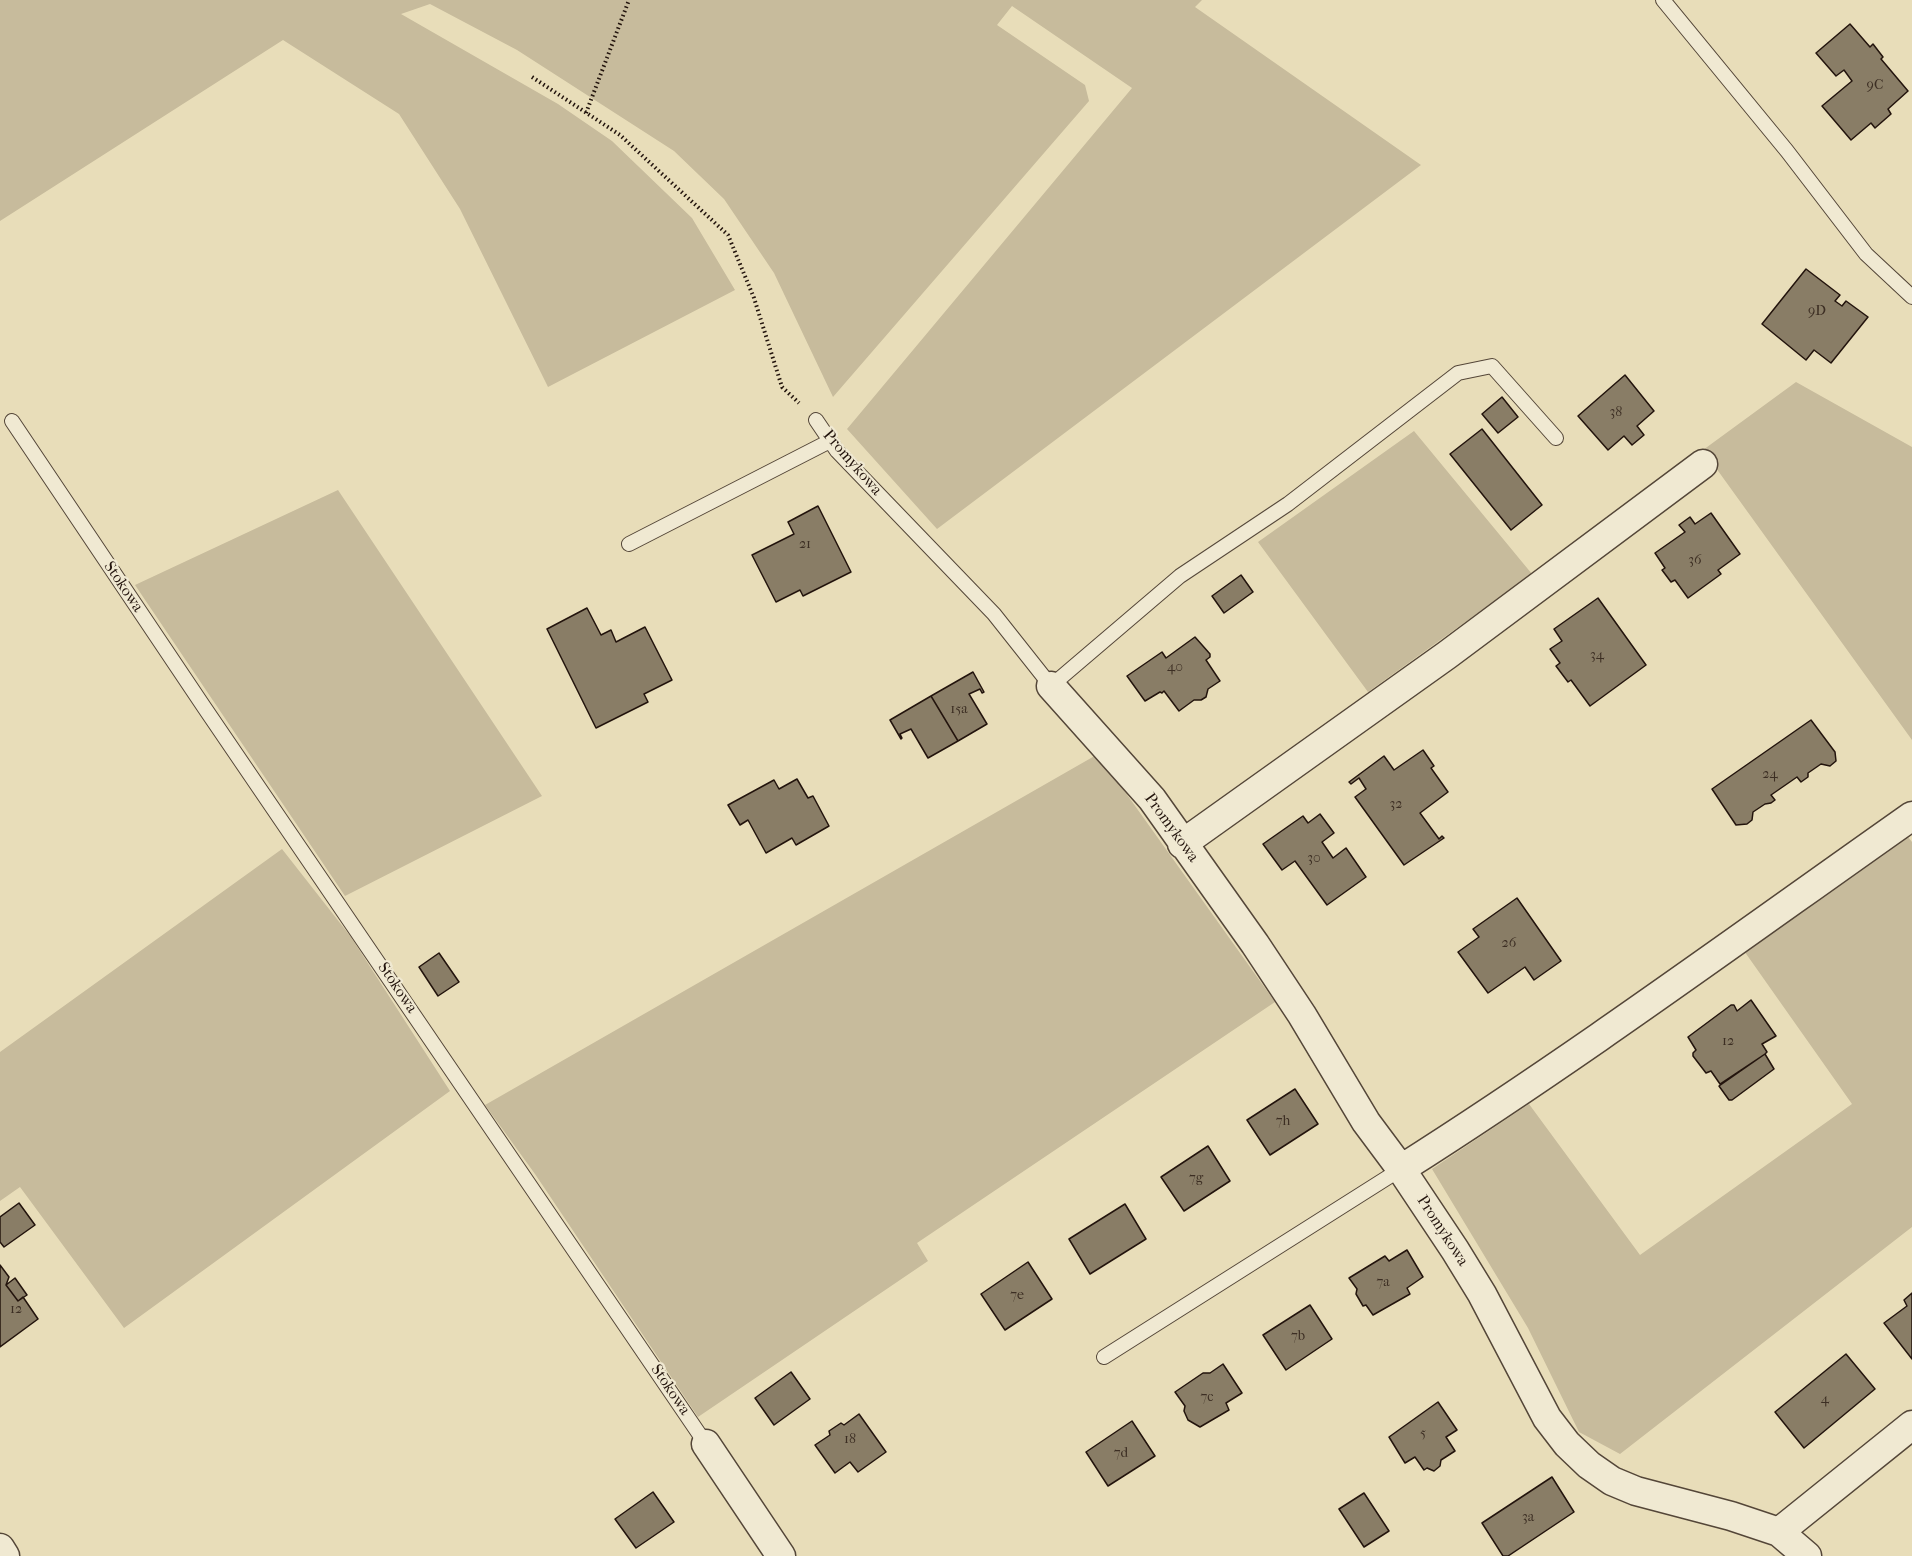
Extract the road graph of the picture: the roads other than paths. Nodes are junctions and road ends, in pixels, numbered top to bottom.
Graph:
1 (1663, 0) edge
2 (1912, 297) edge
3 (816, 420) road end
4 (12, 421) dead end
5 (1557, 438) dead end
6 (830, 441) junction
7 (1703, 464) dead end
8 (629, 544) dead end
9 (1051, 686) junction
10 (1912, 816) edge
11 (1182, 844) junction
12 (1401, 1169) junction
13 (1104, 1357) dead end
14 (1912, 1425) edge
15 (706, 1444) joint
16 (1779, 1532) junction
17 (0, 1548) edge
18 (5, 1556) edge
19 (781, 1556) edge
20 (1807, 1556) edge

1 - 2 lane
3 - 6 lane, Promykowa
4 - 15 lane, Stokowa
5 - 9 lane
6 - 8 lane
6 - 9 lane, Promykowa
7 - 11 street
9 - 11 street, Promykowa
10 - 12 street
11 - 12 street, Promykowa
12 - 13 lane
12 - 16 street, Promykowa
14 - 16 street
15 - 19 street, Stokowa
16 - 20 street, Promykowa
17 - 18 street

